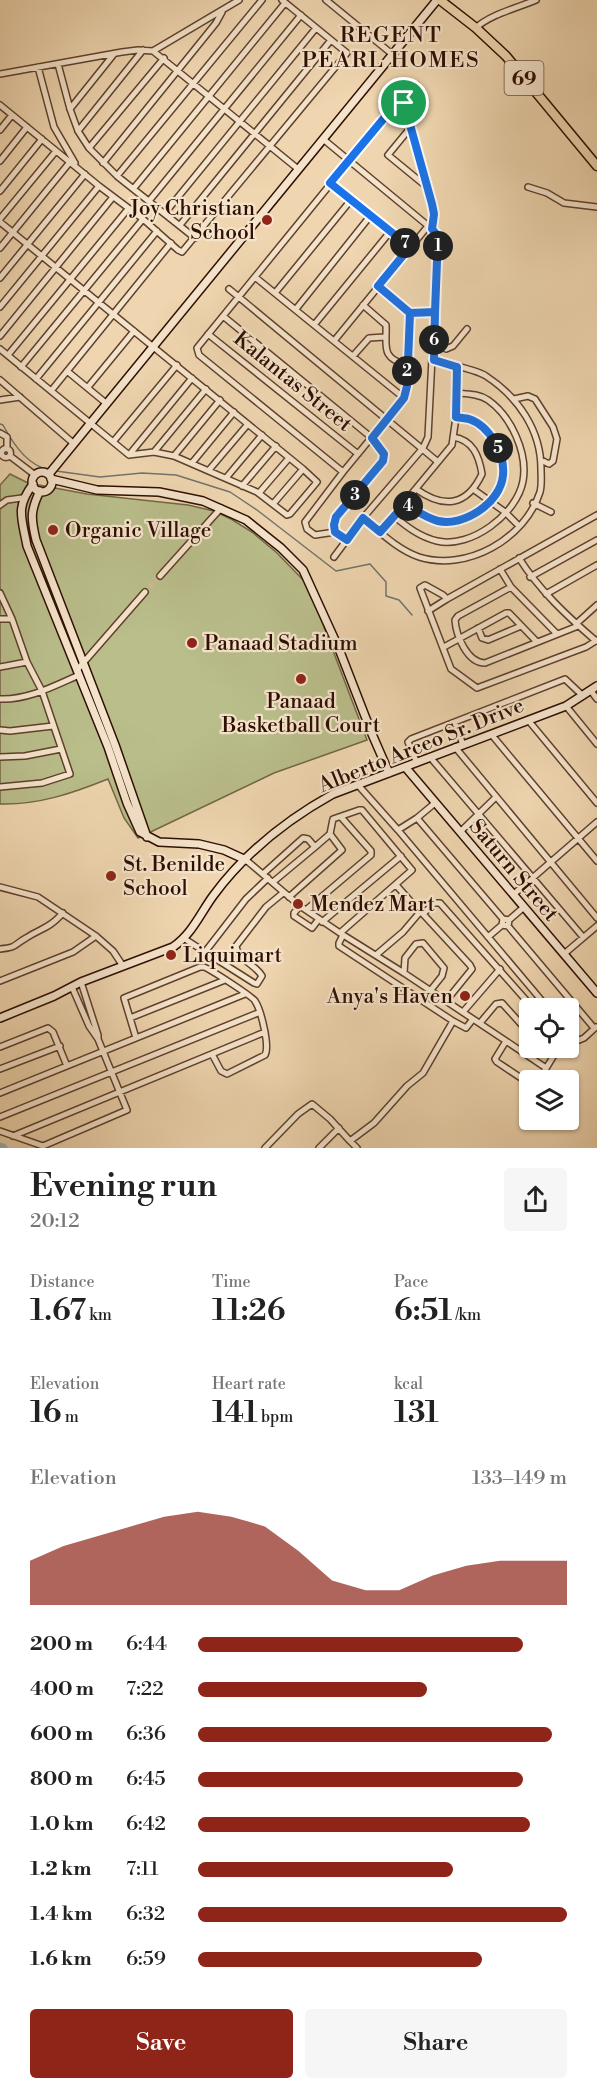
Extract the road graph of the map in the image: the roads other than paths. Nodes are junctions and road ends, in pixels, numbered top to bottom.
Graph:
1 (240, 0) edge
2 (261, 0) edge
3 (326, 0) edge
4 (438, 0) edge
5 (536, 0) edge
6 (284, 1) edge
7 (222, 12) junction
8 (301, 15) junction
9 (316, 28) junction
10 (476, 28) junction
11 (331, 40) junction
12 (143, 50) junction
13 (153, 51) junction
14 (114, 54) junction
15 (392, 54) junction
16 (164, 58) junction
17 (58, 64) junction
18 (38, 67) junction
19 (178, 70) junction
20 (0, 74) edge
21 (194, 83) junction
22 (416, 85) dead end
23 (208, 95) junction
24 (404, 103) junction
25 (0, 105) edge
26 (224, 108) junction
27 (70, 109) junction
28 (12, 115) junction
29 (240, 121) junction
30 (27, 127) junction
31 (411, 127) junction
32 (0, 130) edge
33 (78, 130) junction
34 (256, 134) junction
35 (42, 139) junction
36 (323, 139) junction
37 (271, 146) junction
38 (89, 148) junction
39 (56, 151) junction
40 (0, 161) edge
41 (348, 161) junction
42 (70, 162) junction
43 (103, 163) junction
44 (597, 166) edge
45 (76, 167) junction
46 (298, 169) junction
47 (84, 174) junction
48 (117, 176) junction
49 (330, 183) junction
50 (99, 186) junction
51 (528, 187) dead end
52 (134, 188) junction
53 (428, 188) junction
54 (0, 191) edge
55 (113, 197) junction
56 (351, 200) junction
57 (149, 201) junction
58 (597, 207) edge
59 (128, 209) junction
60 (165, 213) junction
61 (371, 215) junction
62 (143, 219) junction
63 (0, 221) edge
64 (180, 225) junction
65 (430, 227) junction
66 (158, 231) junction
67 (13, 232) junction
68 (390, 232) junction
69 (195, 238) junction
70 (171, 243) junction
71 (27, 244) junction
72 (410, 247) junction
73 (0, 248) edge
74 (42, 256) junction
75 (56, 267) junction
76 (255, 277) junction
77 (0, 278) edge
78 (70, 279) junction
79 (378, 286) junction
80 (84, 290) junction
81 (229, 290) dead end
82 (275, 293) junction
83 (239, 297) junction
84 (98, 302) junction
85 (363, 305) junction
86 (0, 307) edge
87 (296, 309) junction
88 (435, 312) junction
89 (410, 313) junction
90 (113, 314) junction
91 (223, 316) junction
92 (314, 325) junction
93 (467, 329) dead end
94 (134, 331) junction
95 (208, 334) junction
96 (0, 336) edge
97 (385, 337) junction
98 (334, 341) junction
99 (434, 343) junction
100 (153, 346) junction
101 (0, 349) edge
102 (8, 356) junction
103 (352, 356) junction
104 (434, 360) junction
105 (177, 365) junction
106 (407, 365) junction
107 (21, 367) junction
108 (457, 367) junction
109 (67, 371) junction
110 (192, 378) junction
111 (36, 379) junction
112 (0, 380) edge
113 (88, 387) junction
114 (206, 389) junction
115 (51, 391) junction
116 (457, 393) junction
117 (20, 397) junction
118 (404, 398) junction
119 (514, 399) junction
120 (0, 400) edge
121 (220, 400) junction
122 (107, 404) junction
123 (234, 412) junction
124 (456, 417) junction
125 (387, 418) junction
126 (248, 423) junction
127 (90, 424) junction
128 (0, 434) edge
129 (262, 435) junction
130 (453, 437) junction
131 (372, 438) junction
132 (113, 442) junction
133 (73, 443) junction
134 (276, 446) junction
135 (423, 447) junction
136 (7, 449) junction
137 (154, 452) junction
138 (1, 454) edge
139 (358, 454) junction
140 (129, 455) junction
141 (10, 456) junction
142 (174, 456) junction
143 (290, 458) junction
144 (541, 460) junction
145 (438, 462) junction
146 (192, 463) junction
147 (303, 469) junction
148 (209, 470) junction
149 (343, 472) junction
150 (35, 475) junction
151 (50, 476) junction
152 (226, 478) junction
153 (33, 484) junction
154 (242, 486) junction
155 (416, 489) junction
156 (473, 489) junction
157 (40, 491) junction
158 (259, 493) junction
159 (22, 498) junction
160 (489, 501) junction
161 (533, 503) junction
162 (273, 504) junction
163 (405, 504) junction
164 (0, 505) edge
165 (221, 508) junction
166 (505, 512) junction
167 (551, 513) dead end
168 (597, 515) edge
169 (394, 516) junction
170 (363, 518) junction
171 (519, 526) junction
172 (335, 532) junction
173 (380, 532) junction
174 (347, 540) junction
175 (597, 540) edge
176 (334, 558) dead end
177 (519, 558) junction
178 (597, 566) edge
179 (500, 569) junction
180 (160, 576) tunnel mouth
181 (530, 577) junction
182 (511, 587) junction
183 (145, 591) tunnel mouth
184 (0, 593) edge
185 (546, 594) junction
186 (447, 599) junction
187 (597, 605) edge
188 (428, 611) junction
189 (0, 619) edge
190 (12, 619) junction
191 (577, 625) junction
192 (521, 626) junction
193 (478, 628) junction
194 (557, 634) junction
195 (460, 638) junction
196 (596, 641) edge
197 (537, 642) junction
198 (444, 647) junction
199 (27, 662) junction
200 (0, 667) edge
201 (79, 670) junction
202 (594, 688) edge
203 (42, 691) junction
204 (583, 696) junction
205 (0, 699) edge
206 (597, 699) edge
207 (566, 706) junction
208 (528, 720) junction
209 (455, 722) junction
210 (52, 726) junction
211 (0, 730) edge
212 (491, 734) junction
213 (597, 744) edge
214 (463, 745) junction
215 (455, 747) junction
216 (61, 749) junction
217 (0, 757) edge
218 (430, 757) junction
219 (417, 763) junction
220 (406, 768) junction
221 (389, 773) junction
222 (358, 785) junction
223 (0, 786) edge
224 (495, 798) junction
225 (435, 803) junction
226 (597, 803) edge
227 (479, 812) junction
228 (341, 817) junction
229 (417, 818) junction
230 (597, 822) edge
231 (398, 830) junction
232 (460, 832) junction
233 (330, 834) junction
234 (147, 837) junction
235 (578, 837) junction
236 (315, 847) junction
237 (401, 856) junction
238 (246, 860) junction
239 (597, 861) edge
240 (551, 863) junction
241 (268, 878) junction
242 (533, 878) junction
243 (396, 885) junction
244 (0, 887) edge
245 (283, 892) junction
246 (514, 894) junction
247 (289, 897) junction
248 (524, 907) junction
249 (303, 908) junction
250 (63, 913) junction
251 (422, 913) junction
252 (597, 918) edge
253 (321, 921) junction
254 (505, 922) junction
255 (597, 926) edge
256 (341, 934) junction
257 (96, 936) junction
258 (488, 937) junction
259 (584, 937) junction
260 (185, 939) junction
261 (0, 949) edge
262 (205, 952) junction
263 (564, 954) junction
264 (376, 955) junction
265 (123, 966) junction
266 (500, 969) junction
267 (404, 973) junction
268 (225, 980) junction
269 (0, 981) edge
270 (81, 982) junction
271 (72, 987) junction
272 (430, 991) junction
273 (597, 993) edge
274 (245, 994) junction
275 (87, 998) junction
276 (525, 998) edge
277 (540, 998) edge
278 (446, 1001) junction
279 (79, 1002) junction
280 (463, 1012) junction
281 (258, 1013) junction
282 (0, 1018) edge
283 (130, 1018) junction
284 (473, 1019) junction
285 (453, 1021) junction
286 (519, 1022) edge
287 (480, 1023) junction
288 (92, 1025) junction
289 (596, 1027) edge
290 (265, 1032) junction
291 (136, 1038) junction
292 (579, 1040) edge
293 (506, 1041) junction
294 (60, 1046) junction
295 (0, 1047) edge
296 (519, 1049) edge
297 (102, 1052) junction
298 (212, 1054) junction
299 (533, 1058) edge
300 (552, 1058) edge
301 (67, 1066) junction
302 (546, 1068) joint
303 (0, 1069) edge
304 (112, 1072) junction
305 (519, 1077) edge
306 (119, 1091) junction
307 (0, 1093) edge
308 (0, 1117) edge
309 (339, 1128) junction
310 (0, 1131) edge
311 (13, 1136) junction
312 (350, 1141) junction
313 (265, 1148) edge
314 (319, 1148) edge
315 (357, 1148) edge

1 - 7 street
2 - 21 street
3 - 15 street
4 - 10 main road, 69
4 - 15 street
5 - 10 street
6 - 8 street
6 - 23 street
7 - 13 street
7 - 19 street
8 - 9 street
8 - 26 street
9 - 11 street
9 - 29 street
10 - 44 main road, 69
11 - 34 street
11 - 37 street
12 - 13 street
12 - 14 street
12 - 33 street
13 - 16 street
14 - 17 street
14 - 27 street
15 - 36 street
16 - 19 street
16 - 38 street
17 - 18 street
17 - 27 street
18 - 20 street
18 - 45 street
19 - 21 street
19 - 43 street
21 - 23 street
21 - 48 street
22 - 24 street
23 - 26 street
23 - 52 street
24 - 31 street
24 - 41 street
25 - 28 street
26 - 29 street
26 - 57 street
27 - 33 street
28 - 30 street
28 - 32 street
29 - 34 street
29 - 60 street
30 - 35 street
30 - 40 street
31 - 53 street
31 - 53 street
33 - 38 street
34 - 37 street
34 - 64 street
35 - 39 street
35 - 54 street
36 - 41 street
36 - 46 street
37 - 46 street
37 - 69 street
38 - 43 street
39 - 42 street
39 - 63 street
41 - 49 street
41 - 65 street
42 - 45 street
42 - 67 street
43 - 48 street
45 - 47 street
46 - 100 street
47 - 50 street
47 - 71 street
48 - 52 street
49 - 56 street
49 - 76 street
50 - 55 street
50 - 74 street
51 - 58 street
52 - 57 street
53 - 65 street
55 - 59 street
55 - 75 street
56 - 61 street
56 - 82 street
57 - 60 street
59 - 62 street
59 - 78 street
60 - 64 street
61 - 68 street
61 - 87 street
62 - 66 street
62 - 80 street
63 - 67 street
64 - 69 street
65 - 72 street
65 - 88 street
66 - 70 street
66 - 84 street
67 - 71 street
67 - 73 street
68 - 72 street
68 - 92 street
69 - 70 street
70 - 90 street
71 - 74 street
71 - 77 street
72 - 79 street
74 - 75 street
74 - 86 street
75 - 78 street
75 - 96 street
76 - 82 street
76 - 83 street
78 - 80 street
78 - 102 street
79 - 85 street
79 - 89 street
80 - 84 street
80 - 107 street
81 - 83 street
82 - 87 street
83 - 91 street
83 - 125 street
84 - 90 street
84 - 111 street
85 - 97 street
85 - 98 street
87 - 92 street
88 - 89 street
88 - 99 street
89 - 106 street
90 - 94 street
90 - 109 street
91 - 95 street
91 - 131 street
92 - 98 street
93 - 99 street
94 - 100 street
94 - 113 street
95 - 139 street, Kalantas Street
95 - 149 street
97 - 103 street
97 - 106 street
98 - 103 street
99 - 104 street
100 - 105 street
100 - 122 street
101 - 102 street
102 - 107 street
103 - 118 street
104 - 108 street
104 - 135 street
105 - 110 street
105 - 132 street
106 - 118 street
107 - 111 street
108 - 116 street
108 - 119 street
109 - 113 street
109 - 115 street
110 - 114 street
110 - 140 street
111 - 115 street
112 - 117 street
113 - 122 street
114 - 121 street
114 - 137 street
115 - 127 street
116 - 124 street
116 - 166 street
117 - 120 street
117 - 133 street
118 - 125 street
119 - 144 street
119 - 144 street
121 - 123 street
121 - 142 street
122 - 127 street
123 - 126 street
123 - 146 street
124 - 130 street
124 - 160 street
125 - 131 street
125 - 135 street
126 - 129 street
126 - 148 street
127 - 132 street
127 - 133 street
128 - 136 street
129 - 134 street
129 - 152 street
130 - 145 street
130 - 156 street
131 - 139 street
131 - 172 street
132 - 140 street
133 - 151 street
134 - 143 street
134 - 154 street
135 - 145 street
135 - 170 street
136 - 138 street
136 - 141 street
137 - 140 street
137 - 142 street
138 - 141 street
139 - 149 street
141 - 150 street
142 - 146 street
143 - 147 street
143 - 158 street
144 - 161 street
145 - 155 street
146 - 148 street
147 - 162 street
147 - 162 street
148 - 152 street
149 - 172 street
150 - 151 street
150 - 153 street
151 - 157 street
151 - 165 street
152 - 154 street
153 - 157 street
153 - 159 street
154 - 158 street
155 - 156 street
155 - 163 street
156 - 160 street
157 - 201 street
158 - 162 street
159 - 164 street
159 - 201 street
160 - 163 street
160 - 166 street
161 - 167 street
161 - 171 street
163 - 169 street
165 - 180 street
165 - 221 street
166 - 169 street
166 - 171 street
168 - 177 street
169 - 173 street
170 - 173 street
170 - 174 street
171 - 173 street
172 - 174 street
174 - 176 street
175 - 181 street
177 - 179 street
177 - 181 street
178 - 185 street
179 - 182 street
179 - 186 street
181 - 185 street
182 - 194 street
182 - 195 street
183 - 201 street
184 - 190 street
185 - 191 street
186 - 188 street
186 - 188 street
187 - 191 street
188 - 198 street
189 - 190 street
190 - 199 street
191 - 194 street
191 - 196 street
192 - 193 street
192 - 193 street
192 - 197 street
193 - 195 street
194 - 197 street
195 - 197 street
195 - 198 street
196 - 198 street
199 - 200 street
199 - 203 street
201 - 203 street
201 - 234 street
201 - 234 street
202 - 204 street, Alberto Arceo Sr. Drive
202 - 206 street
203 - 205 street
203 - 210 street
204 - 207 street, Alberto Arceo Sr. Drive
204 - 209 street
207 - 208 street, Alberto Arceo Sr. Drive
207 - 213 street
208 - 212 street, Alberto Arceo Sr. Drive
208 - 226 street
209 - 214 street
209 - 219 street
210 - 211 street
210 - 216 street
212 - 214 street, Alberto Arceo Sr. Drive
212 - 235 street
214 - 215 street, Alberto Arceo Sr. Drive
215 - 218 street, Alberto Arceo Sr. Drive
215 - 224 street
216 - 217 street
216 - 223 street
218 - 219 street, Alberto Arceo Sr. Drive
218 - 227 street
219 - 220 street, Alberto Arceo Sr. Drive
220 - 221 street, Alberto Arceo Sr. Drive
220 - 225 street, Saturn Street
221 - 222 street, Alberto Arceo Sr. Drive
222 - 231 street
222 - 238 street, Alberto Arceo Sr. Drive
224 - 227 street
224 - 240 street
225 - 229 street
225 - 232 street, Saturn Street
227 - 232 street
227 - 242 street
228 - 233 street
228 - 237 street
228 - 249 street
229 - 231 street
229 - 254 street
230 - 235 street
231 - 258 street
232 - 246 street, Saturn Street
233 - 236 street
233 - 247 street
234 - 238 street
235 - 239 street
235 - 240 street
236 - 241 street
236 - 241 street
237 - 243 street
237 - 253 street
238 - 241 street
238 - 260 street, Alberto Arceo Sr. Drive
240 - 242 street
240 - 252 street
241 - 245 street
241 - 262 street
242 - 246 street
242 - 259 street
243 - 251 street
243 - 256 street
244 - 250 street
245 - 247 street
245 - 262 street
246 - 248 street, Saturn Street
247 - 249 street
248 - 254 street
248 - 263 street, Saturn Street
249 - 253 street
249 - 253 street
250 - 257 street
250 - 261 street
251 - 264 street
251 - 266 street
251 - 278 street
253 - 256 street
254 - 258 street
254 - 289 street
255 - 259 street
256 - 264 street
256 - 285 street
257 - 265 street
257 - 269 street
258 - 277 street
259 - 263 street
260 - 262 street
260 - 265 street, Alberto Arceo Sr. Drive
263 - 273 street, Saturn Street
264 - 267 street
265 - 270 street, Alberto Arceo Sr. Drive
266 - 276 street
266 - 280 street
267 - 272 street
267 - 272 street
268 - 274 street
268 - 283 street
268 - 283 street
270 - 271 street, Alberto Arceo Sr. Drive
270 - 275 street
271 - 279 street
271 - 282 street, Alberto Arceo Sr. Drive
272 - 278 street
274 - 281 street
274 - 291 street
275 - 279 street
275 - 288 street
278 - 280 street
279 - 288 street
280 - 284 street
281 - 290 street
281 - 304 street
283 - 291 street
284 - 285 street
284 - 287 street
285 - 312 street
286 - 287 street
287 - 293 street
288 - 297 street
289 - 292 street
290 - 298 street
290 - 298 street
291 - 297 street
293 - 296 street
293 - 305 street
294 - 295 street
294 - 301 street
294 - 303 street
297 - 301 street
297 - 304 street
298 - 306 street
299 - 302 street
300 - 302 street
301 - 307 street
304 - 306 street
304 - 308 street
306 - 311 street
306 - 311 street
309 - 312 street
309 - 313 street
309 - 314 street
310 - 311 street
312 - 315 street

